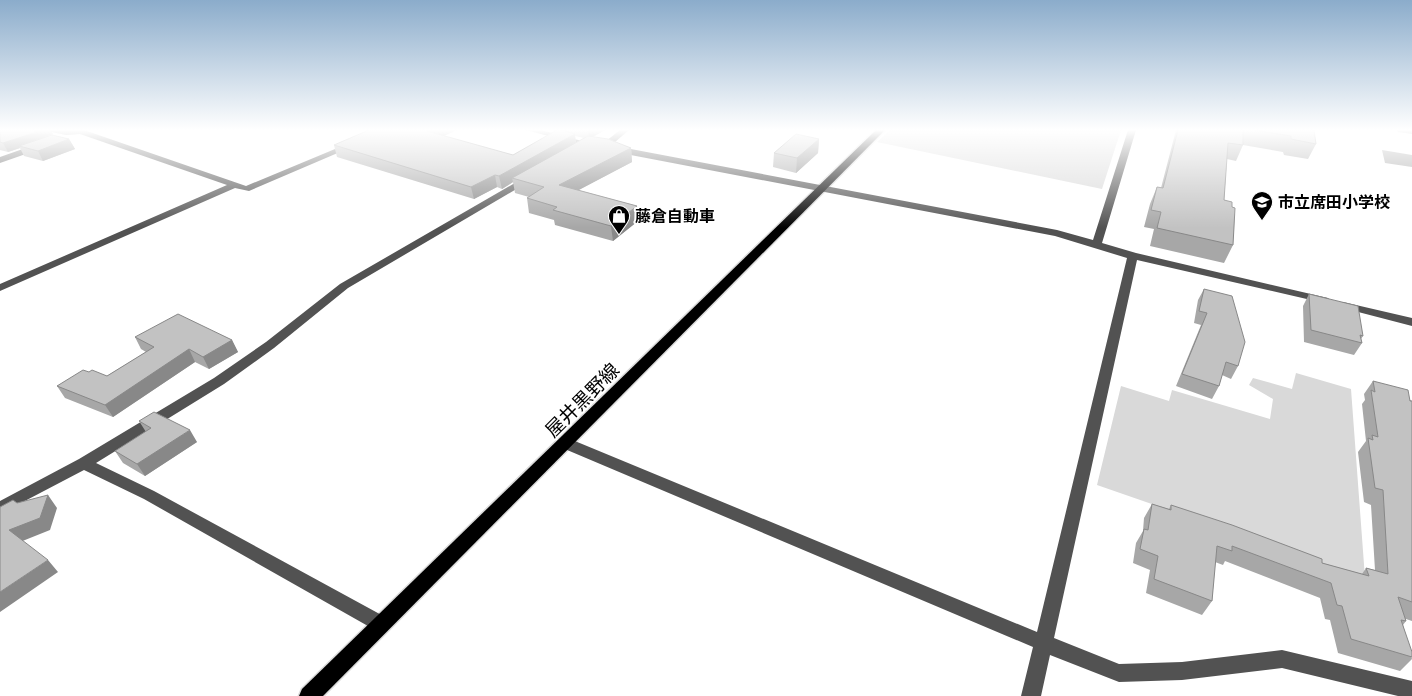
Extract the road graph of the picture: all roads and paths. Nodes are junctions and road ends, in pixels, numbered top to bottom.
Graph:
1 (171, 162) edge
2 (309, 162) edge
3 (684, 162) edge
4 (848, 162) edge
5 (1122, 162) edge
6 (537, 173) edge
7 (235, 185) junction
8 (821, 189) junction
9 (1096, 246) junction
10 (1133, 256) junction
11 (0, 288) edge
12 (1412, 322) edge
13 (565, 443) junction
14 (84, 463) junction
15 (0, 508) edge
16 (381, 624) junction
17 (1043, 643) junction
18 (1412, 690) edge
19 (309, 696) edge
20 (1031, 696) edge

1 - 7 street
2 - 7 street
3 - 8 street
4 - 8 main road, 屋井黒野線
5 - 9 street
6 - 14 street
7 - 11 street
8 - 9 street
8 - 13 main road, 屋井黒野線
9 - 10 street
10 - 12 street
10 - 17 street
13 - 16 main road, 屋井黒野線
13 - 17 street
14 - 15 street
14 - 16 street
16 - 19 main road, 屋井黒野線
17 - 18 street
17 - 20 street

